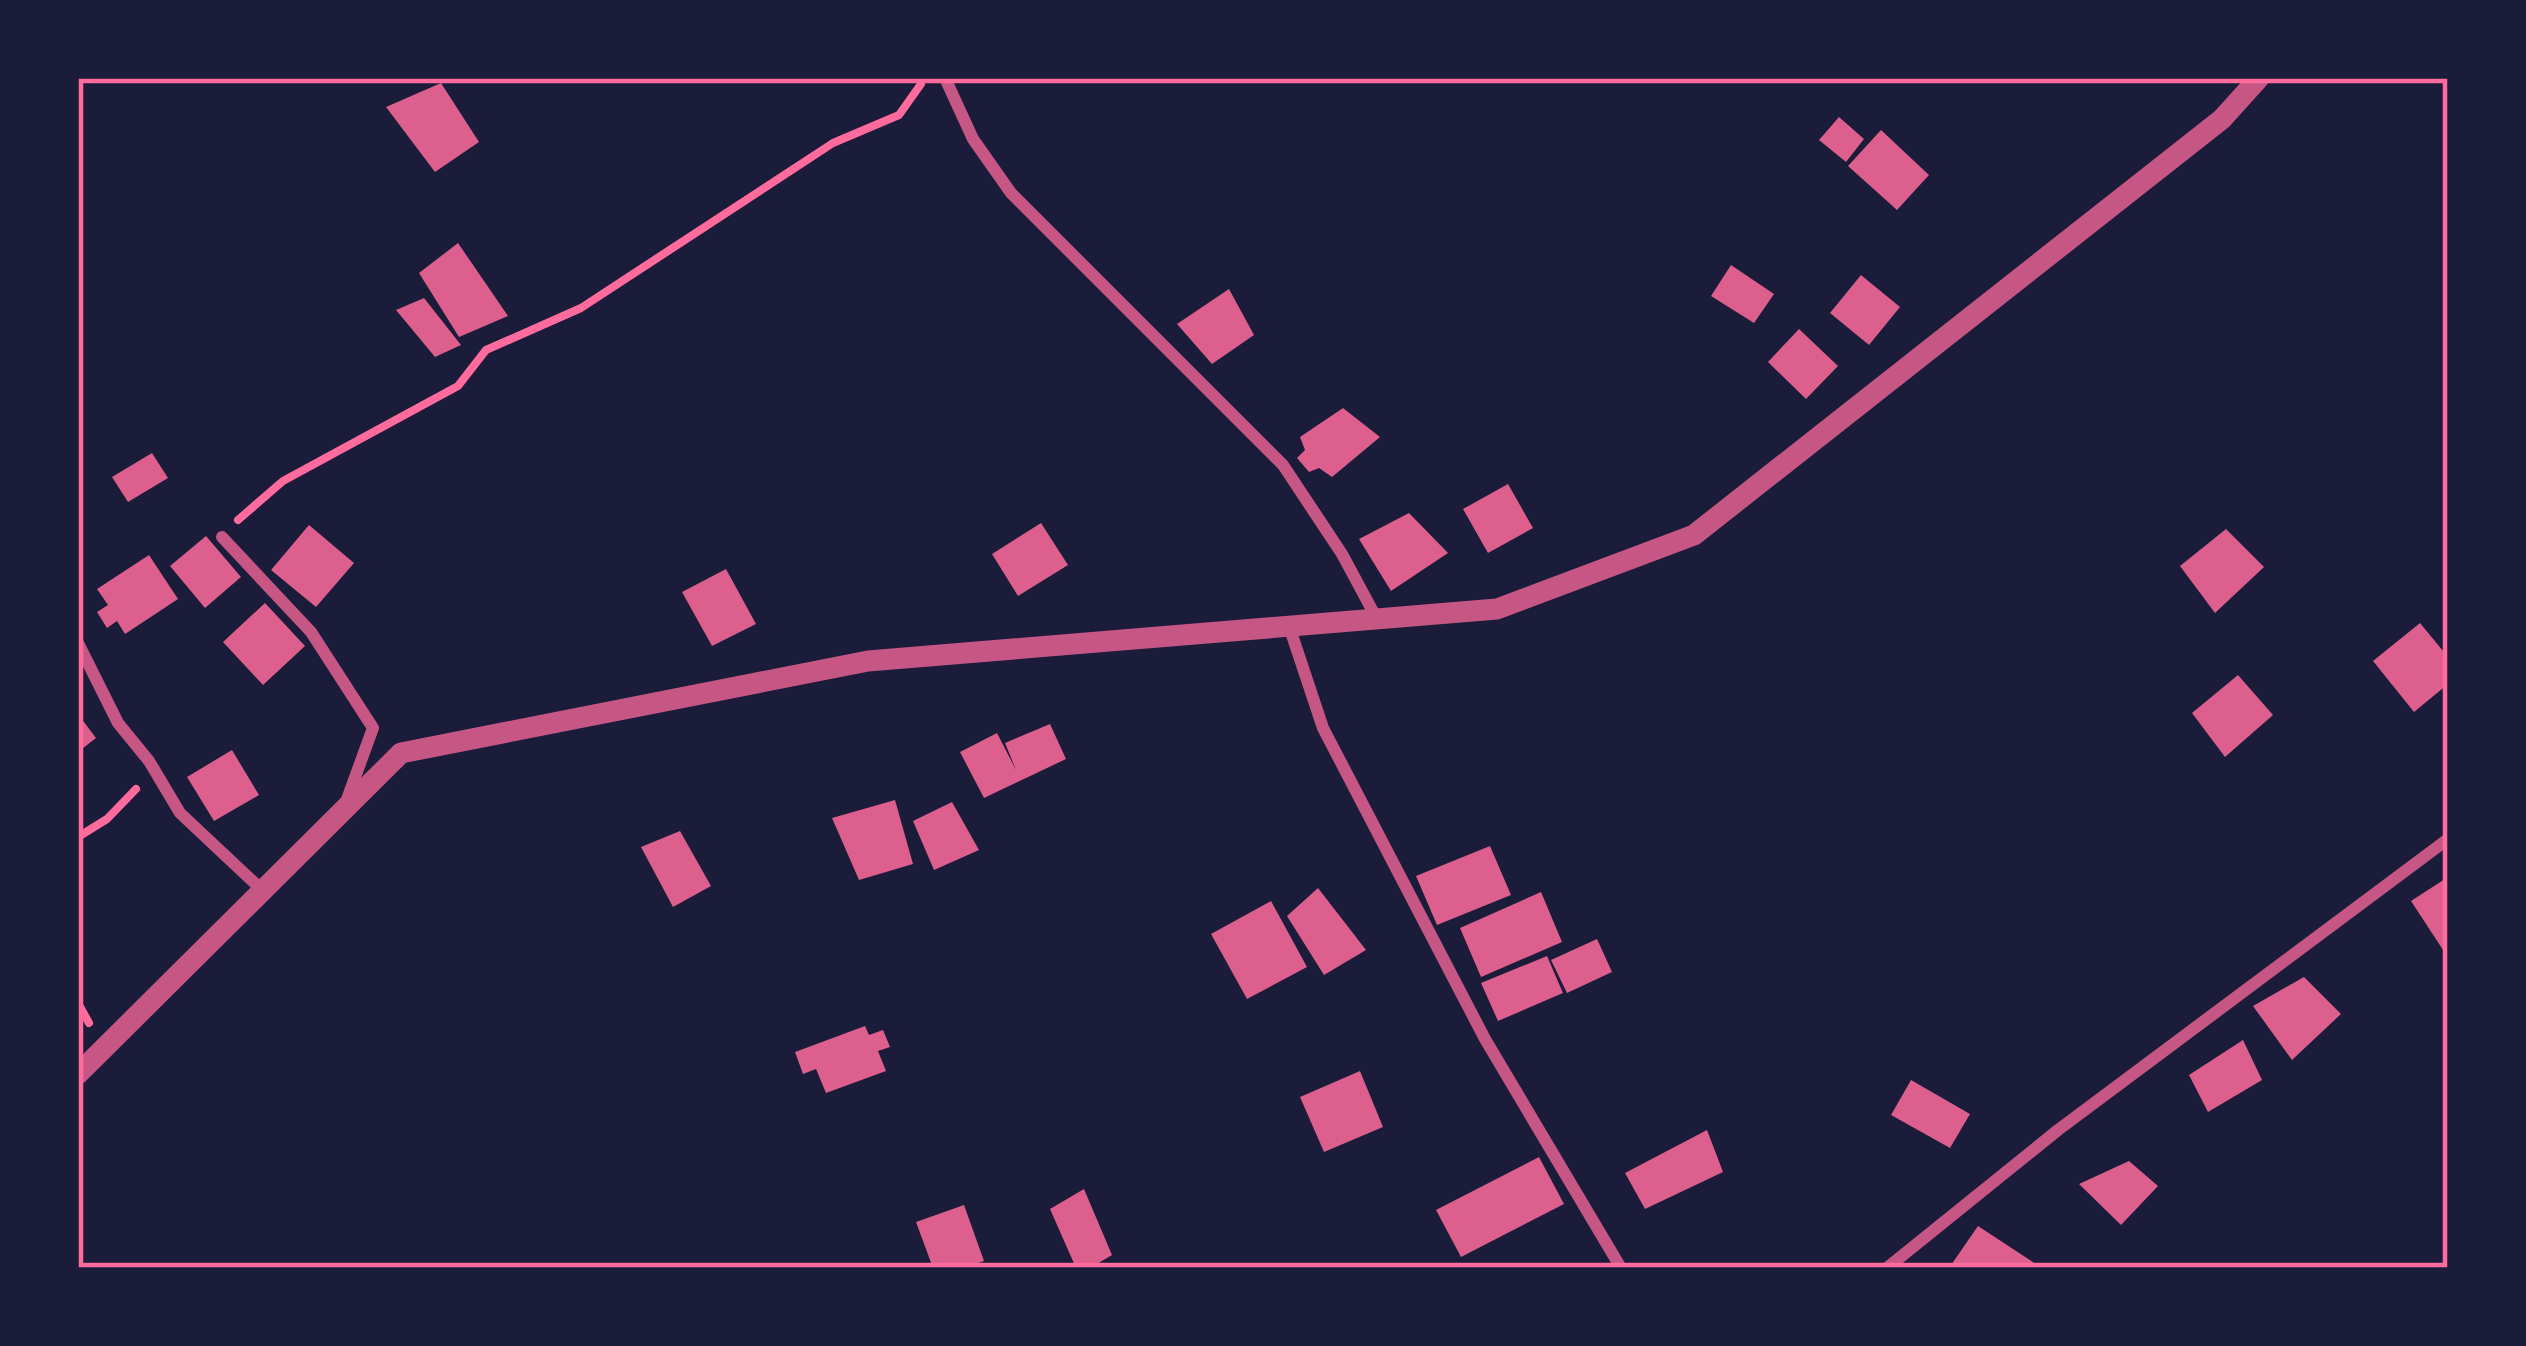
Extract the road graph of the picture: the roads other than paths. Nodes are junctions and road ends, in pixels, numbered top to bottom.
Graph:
1 (946, 78) edge
2 (2259, 78) edge
3 (222, 537) road end
4 (1377, 619) junction
5 (1289, 626) junction
6 (78, 644) edge
7 (344, 809) junction
8 (2448, 838) edge
9 (262, 890) junction
10 (78, 1074) edge
11 (1621, 1268) edge
12 (1887, 1268) edge

1 - 4 street
2 - 4 street
3 - 7 street
4 - 5 street
5 - 7 street
5 - 11 street
6 - 9 street
7 - 9 street
8 - 12 street
9 - 10 street

